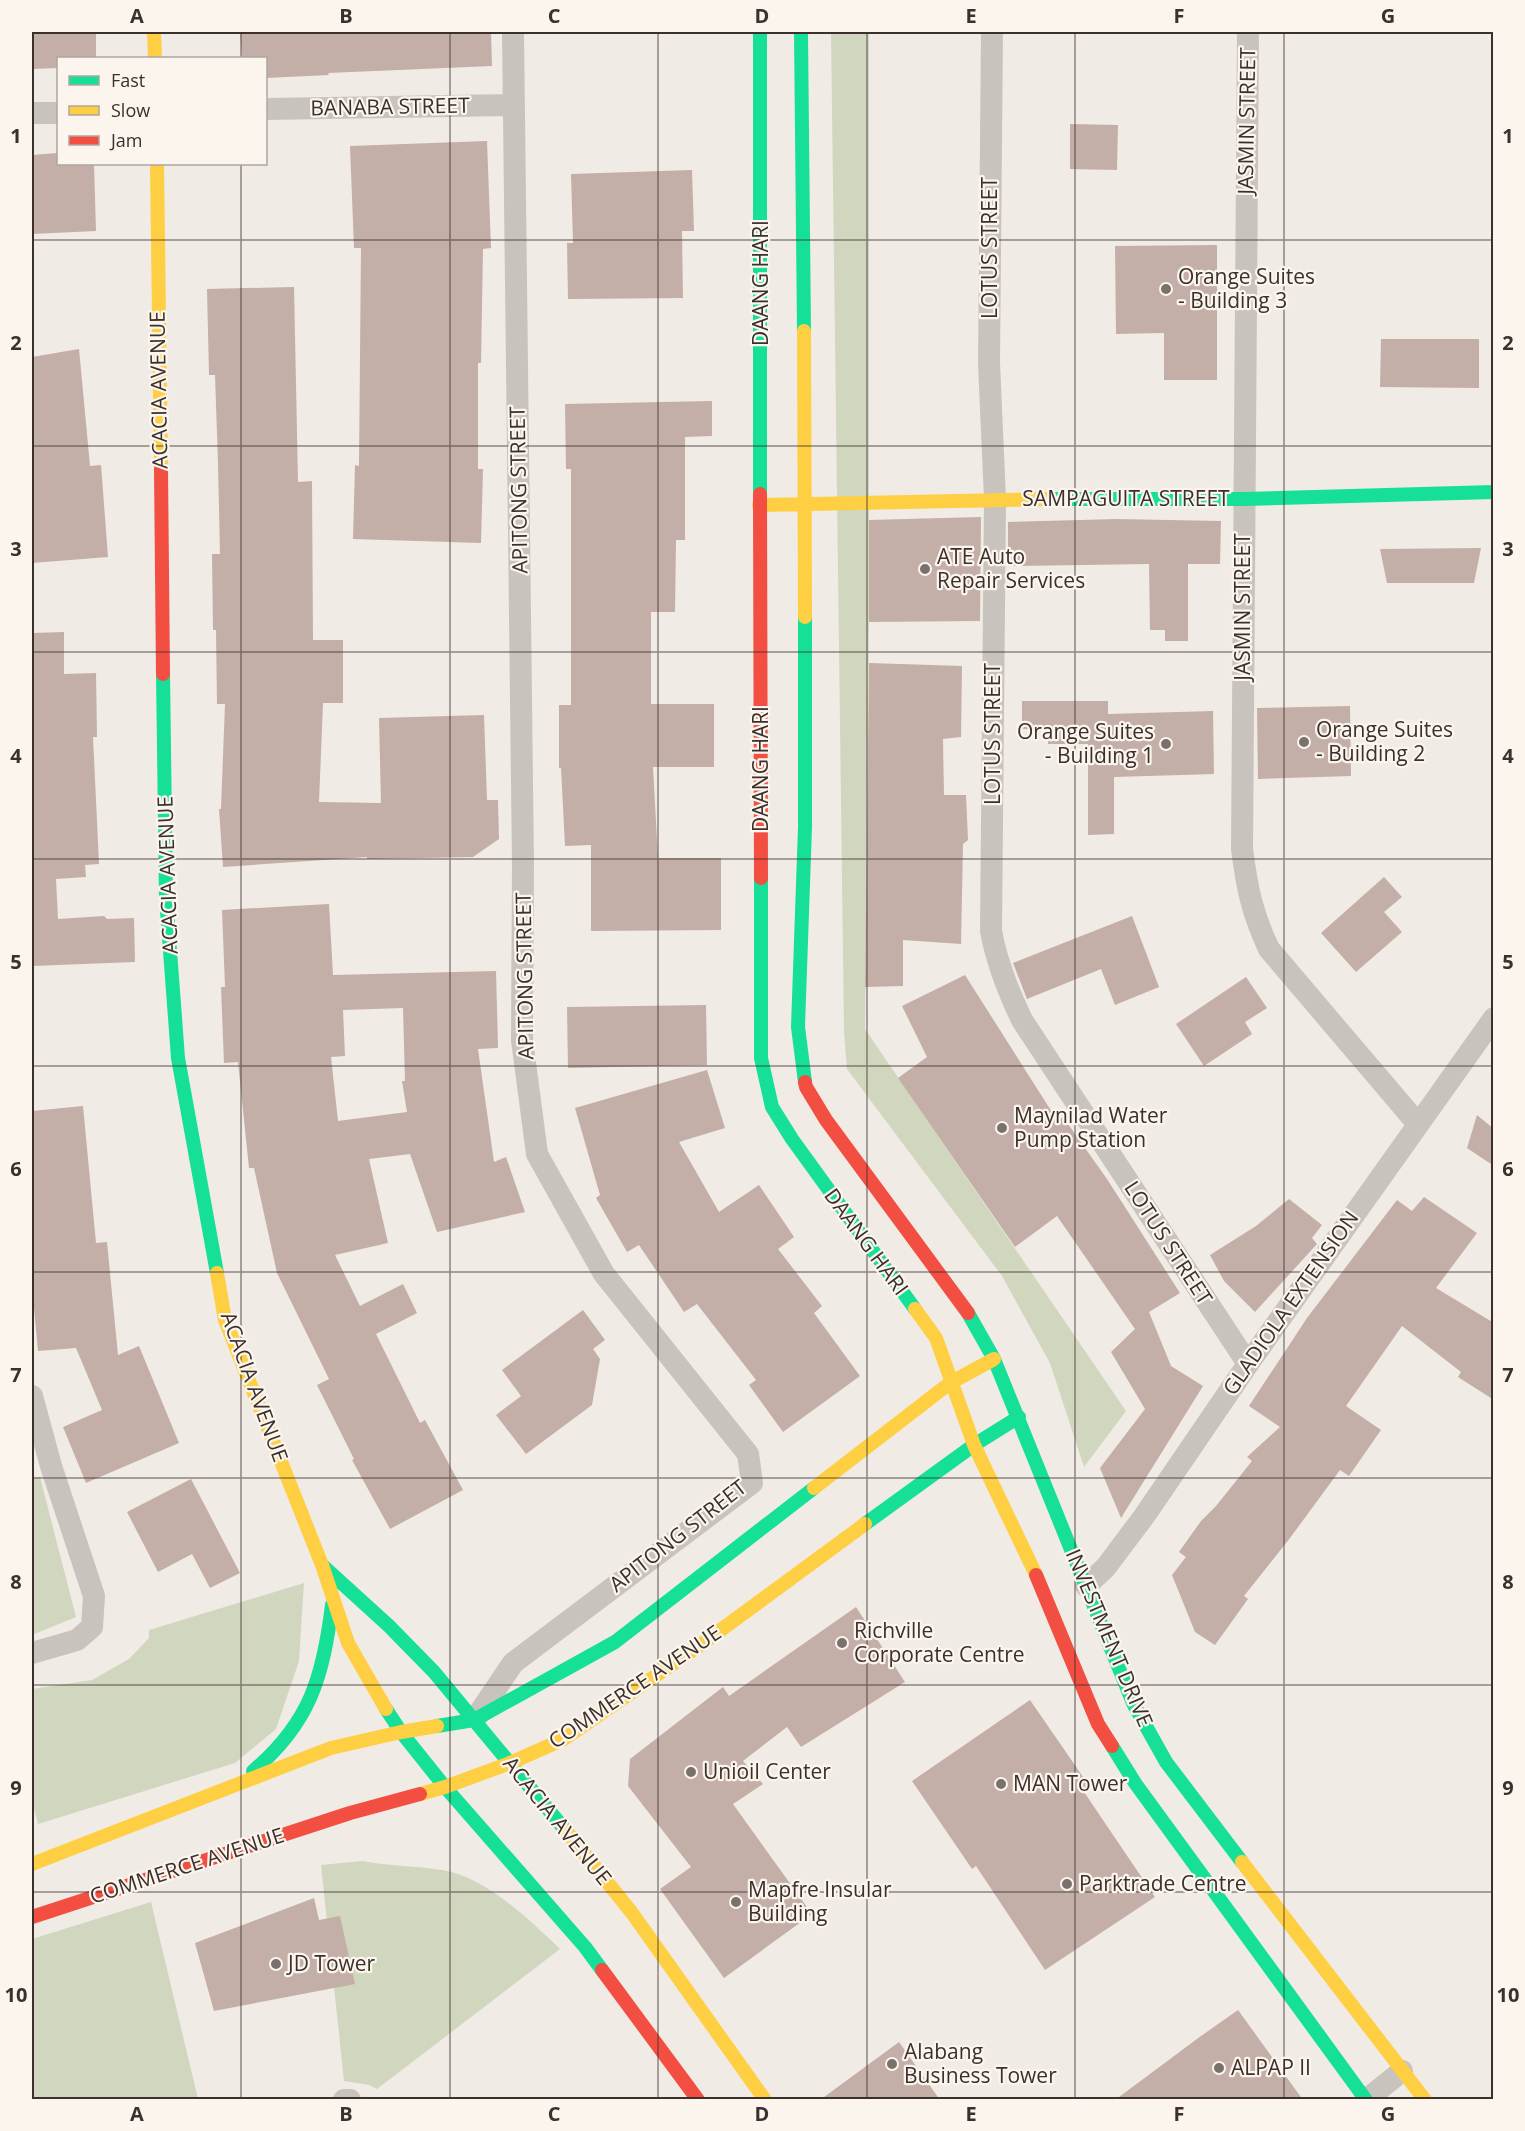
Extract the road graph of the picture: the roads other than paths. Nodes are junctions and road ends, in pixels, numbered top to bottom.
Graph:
1 (154, 32) edge
2 (513, 32) edge
3 (760, 32) edge
4 (801, 32) edge
5 (992, 32) edge
6 (1248, 32) edge
7 (155, 57) edge
8 (514, 105) junction
9 (267, 109) edge
10 (57, 112) edge
11 (32, 113) edge
12 (157, 165) edge
13 (1494, 492) edge
14 (995, 499) junction
15 (1244, 499) junction
16 (805, 504) junction
17 (759, 505) junction
18 (1494, 1018) edge
19 (1417, 1123) junction
20 (994, 1359) junction
21 (1248, 1364) junction
22 (950, 1383) junction
23 (32, 1396) edge
24 (1019, 1417) junction
25 (974, 1445) junction
26 (322, 1564) junction
27 (1086, 1586) junction
28 (333, 1598) junction
29 (32, 1653) edge
30 (474, 1720) junction
31 (401, 1732) junction
32 (510, 1762) junction
33 (234, 1784) junction
34 (445, 1787) junction
35 (32, 1864) edge
36 (32, 1917) edge
37 (1402, 2071) junction
38 (1366, 2099) edge
39 (344, 2100) edge
40 (350, 2100) edge
41 (698, 2100) edge
42 (765, 2100) edge
43 (1425, 2100) edge

1 - 7 main road
2 - 8 street, APITONG STREET
3 - 17 main road, DAANG HARI
4 - 16 main road, DAANG HARI
5 - 14 street, LOTUS STREET
6 - 15 street, JASMIN STREET
8 - 9 street, BANABA STREET
8 - 30 street, APITONG STREET
10 - 11 street
12 - 26 main road, ACACIA AVENUE
13 - 15 main road, SAMPAGUITA STREET
14 - 15 main road, SAMPAGUITA STREET
14 - 16 main road, SAMPAGUITA STREET
14 - 21 street, LOTUS STREET
15 - 19 street, JASMIN STREET
16 - 17 main road, SAMPAGUITA STREET
16 - 20 main road, DAANG HARI
17 - 22 main road, DAANG HARI
18 - 19 street, GLADIOLA EXTENSION
19 - 21 street, GLADIOLA EXTENSION
20 - 22 main road
20 - 24 main road, DAANG HARI
21 - 27 street, GLADIOLA EXTENSION
22 - 25 main road, DAANG HARI
22 - 30 main road
23 - 29 street
24 - 25 main road, COMMERCE AVENUE
24 - 27 main road, INVESTMENT DRIVE
25 - 32 main road, COMMERCE AVENUE
25 - 38 main road, INVESTMENT DRIVE
26 - 28 main road, ACACIA AVENUE
26 - 30 main road, ACACIA AVENUE
27 - 37 main road, INVESTMENT DRIVE
28 - 31 main road, ACACIA AVENUE
28 - 33 main road
30 - 31 main road
30 - 32 main road, ACACIA AVENUE
31 - 33 main road
31 - 34 main road, ACACIA AVENUE
32 - 34 main road, COMMERCE AVENUE
32 - 42 main road, ACACIA AVENUE
33 - 35 main road
34 - 36 main road, COMMERCE AVENUE
34 - 41 main road, ACACIA AVENUE
37 - 38 street
37 - 43 main road, INVESTMENT DRIVE
39 - 40 street

